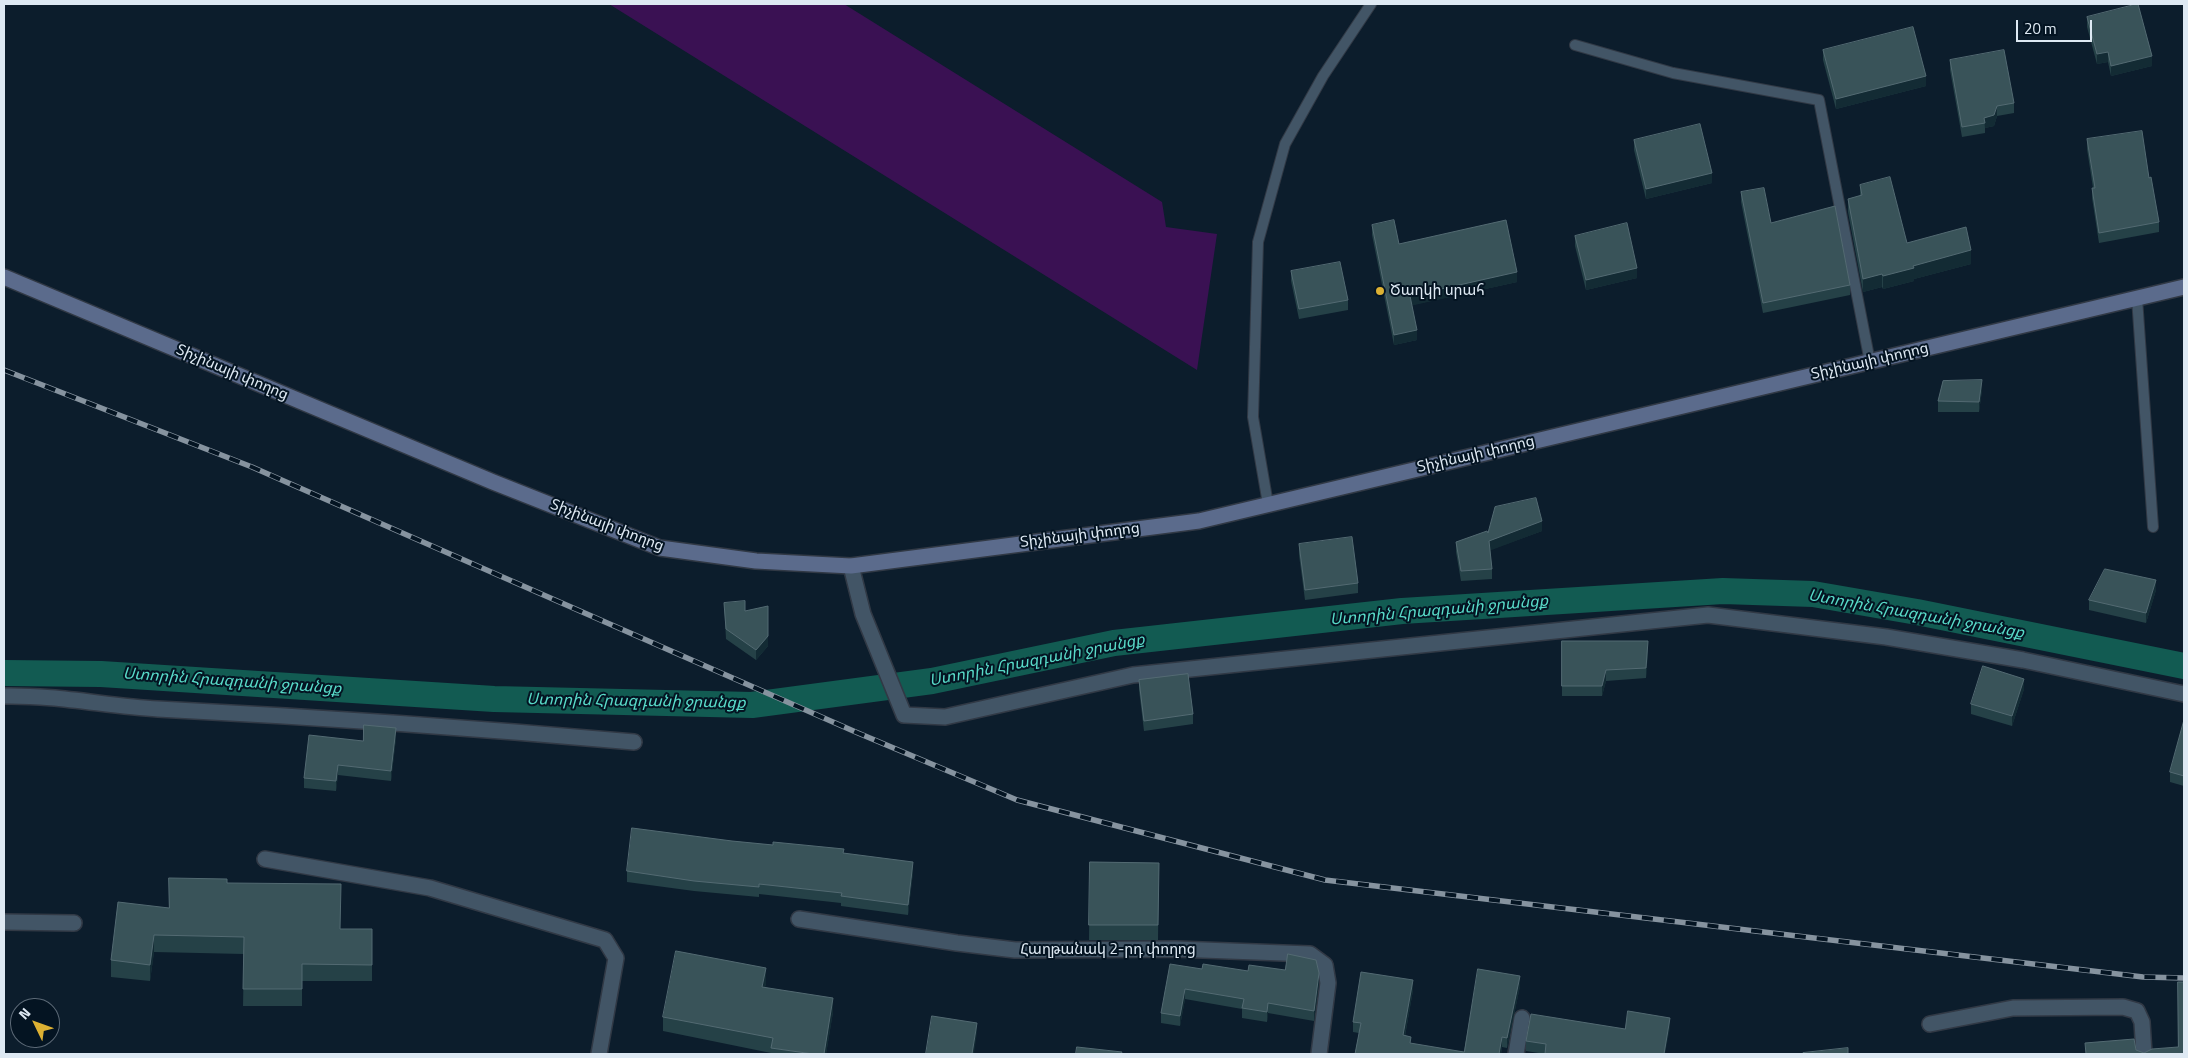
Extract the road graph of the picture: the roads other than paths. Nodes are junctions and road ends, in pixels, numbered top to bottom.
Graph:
1 (1370, 4) edge
2 (1575, 45) dead end
3 (4, 277) edge
4 (2184, 287) edge
5 (2138, 298) junction
6 (1870, 362) junction
7 (1268, 504) junction
8 (2153, 527) dead end
9 (851, 566) junction
10 (2184, 694) edge
11 (4, 696) edge
12 (634, 742) dead end
13 (265, 859) dead end
14 (799, 919) dead end
15 (4, 922) edge
16 (74, 923) dead end
17 (1522, 1018) dead end
18 (1930, 1024) dead end
19 (599, 1054) edge
20 (1318, 1054) edge
21 (1516, 1054) edge
22 (2144, 1054) edge

1 - 7 lane
2 - 6 lane
3 - 9 street, Տիչինայի փողոց
4 - 5 street, Տիչինայի փողոց
5 - 6 street, Տիչինայի փողոց
5 - 8 lane
6 - 7 street, Տիչինայի փողոց
7 - 9 street, Տիչինայի փողոց
9 - 10 street
11 - 12 street
13 - 19 street
14 - 20 street, Հաղթանակ 2-րդ փողոց
15 - 16 street
17 - 21 street
18 - 22 street

